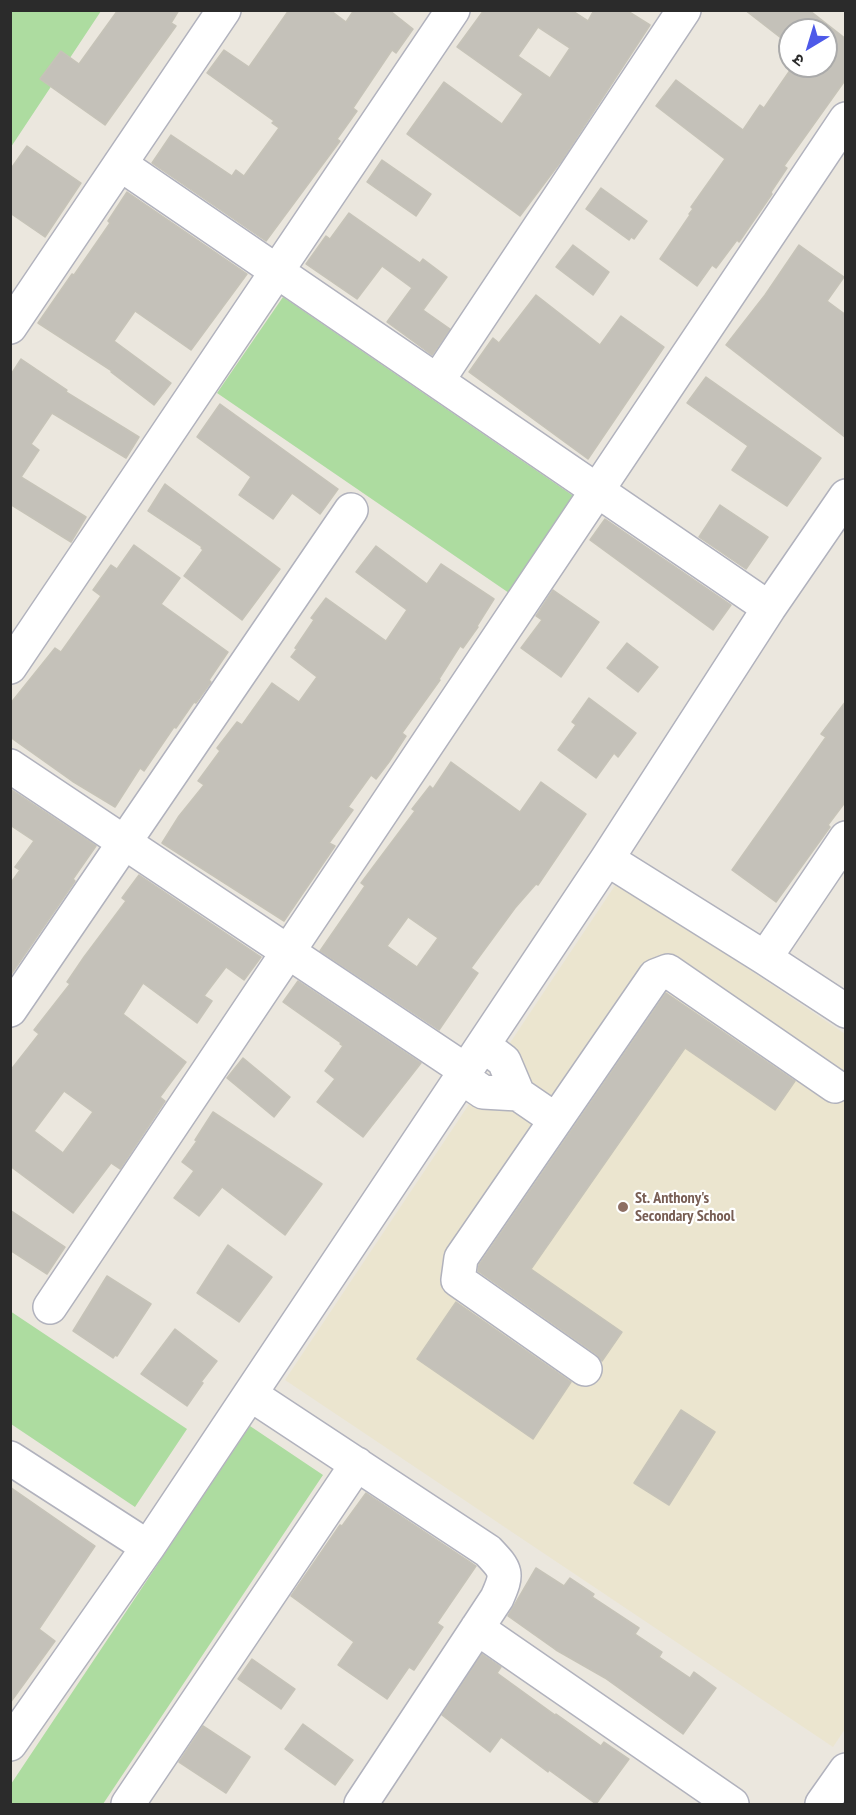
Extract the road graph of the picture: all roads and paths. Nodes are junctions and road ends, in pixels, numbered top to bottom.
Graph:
1 (224, 10) edge
2 (453, 10) edge
3 (684, 10) edge
4 (846, 119) edge
5 (120, 164) junction
6 (277, 271) junction
7 (10, 327) edge
8 (438, 380) junction
9 (597, 489) junction
10 (846, 496) edge
11 (351, 510) dead end
12 (769, 608) junction
13 (10, 667) edge
14 (10, 766) edge
15 (846, 838) edge
16 (125, 842) junction
17 (607, 859) junction
18 (288, 951) junction
19 (765, 958) junction
20 (10, 1010) edge
21 (846, 1011) edge
22 (470, 1064) junction
23 (835, 1086) dead end
24 (556, 1120) junction
25 (50, 1307) dead end
26 (585, 1369) dead end
27 (250, 1394) junction
28 (10, 1458) edge
29 (357, 1464) junction
30 (148, 1547) junction
31 (477, 1628) junction
32 (10, 1744) edge
33 (846, 1770) edge
34 (128, 1804) edge
35 (361, 1804) edge
36 (732, 1804) edge
37 (822, 1804) edge

1 - 5 street
2 - 6 street
3 - 8 street
4 - 9 street
5 - 6 street
5 - 7 street
6 - 8 street
6 - 13 street
8 - 9 street
9 - 12 street
9 - 18 street
10 - 12 street
11 - 16 street
12 - 17 street
14 - 16 street
15 - 19 street
16 - 18 street
16 - 20 street
17 - 19 street
17 - 22 street
18 - 22 street
18 - 25 street
19 - 21 street
22 - 24 street
22 - 27 street
23 - 24 street
24 - 26 street
27 - 29 street
27 - 30 street
28 - 30 street
29 - 31 street
29 - 34 street
30 - 32 street
31 - 35 street
31 - 36 street
33 - 37 street

